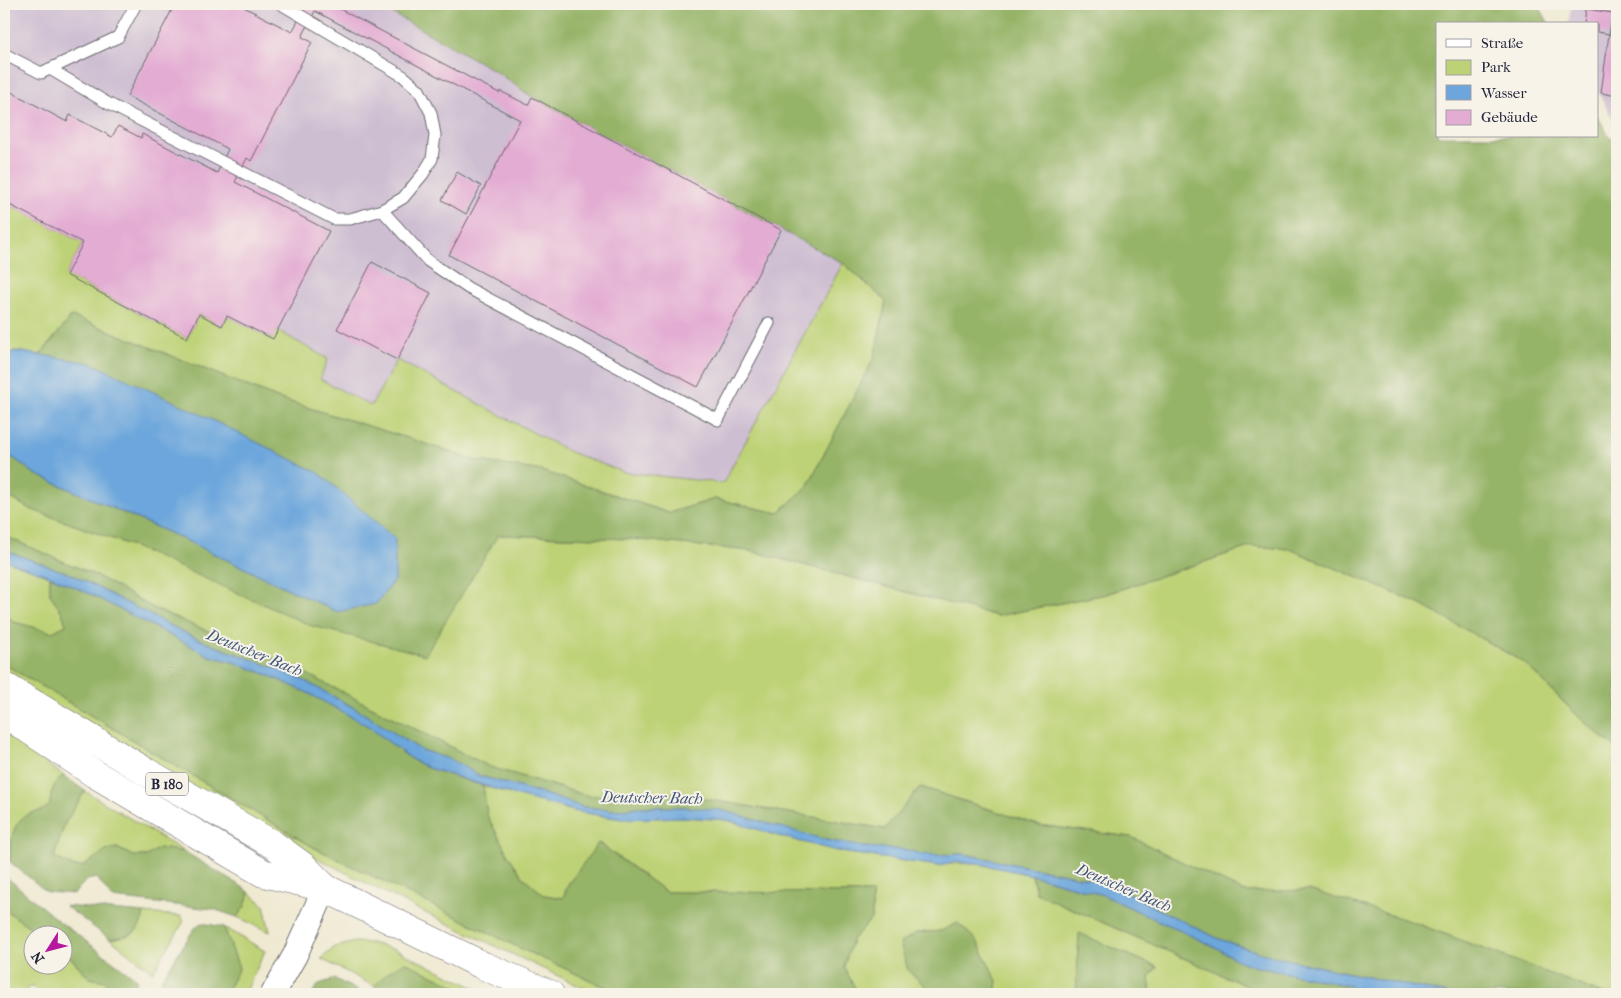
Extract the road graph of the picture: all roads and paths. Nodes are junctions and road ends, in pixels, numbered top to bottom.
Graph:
1 (136, 4) edge
2 (281, 4) edge
3 (4, 54) edge
4 (50, 69) junction
5 (382, 210) junction
6 (769, 323) dead end
7 (4, 686) edge
8 (4, 713) edge
9 (325, 888) junction
10 (273, 994) edge
11 (550, 994) edge

1 - 4 lane
2 - 5 lane
3 - 4 lane
4 - 5 lane
5 - 6 lane
7 - 9 main road, B 180
8 - 9 main road, B 180
9 - 10 street
9 - 11 main road, B 180

